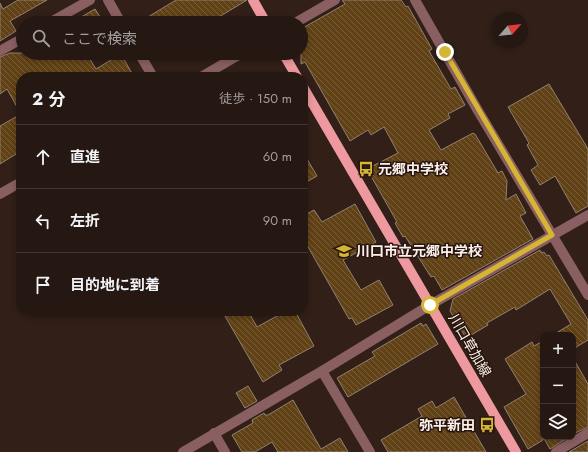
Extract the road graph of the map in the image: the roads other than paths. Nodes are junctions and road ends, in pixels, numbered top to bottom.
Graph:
1 (90, 0) edge
2 (108, 0) edge
3 (253, 0) edge
4 (335, 0) edge
5 (415, 0) edge
6 (61, 16) edge
7 (118, 16) edge
8 (262, 16) edge
9 (307, 16) edge
10 (16, 42) edge
11 (0, 51) edge
12 (143, 60) edge
13 (230, 60) edge
14 (288, 60) edge
15 (150, 72) edge
16 (210, 72) edge
17 (294, 72) edge
18 (308, 96) edge
19 (16, 185) edge
20 (0, 194) edge
21 (588, 215) edge
22 (552, 235) junction
23 (588, 294) edge
24 (430, 305) junction
25 (322, 371) junction
26 (588, 433) edge
27 (214, 434) junction
28 (183, 452) edge
29 (225, 452) edge
30 (370, 452) edge
31 (516, 452) edge
32 (556, 452) edge

1 - 6 street
2 - 7 street
3 - 8 main road
4 - 9 street
5 - 22 street
10 - 11 street
12 - 15 street
13 - 16 street
14 - 17 main road
18 - 24 main road, 川口草加線
19 - 20 street
21 - 22 street
22 - 23 street
22 - 24 street
24 - 25 street
24 - 31 main road, 川口草加線
25 - 27 street
25 - 30 street
26 - 32 street
27 - 28 street
27 - 29 street

